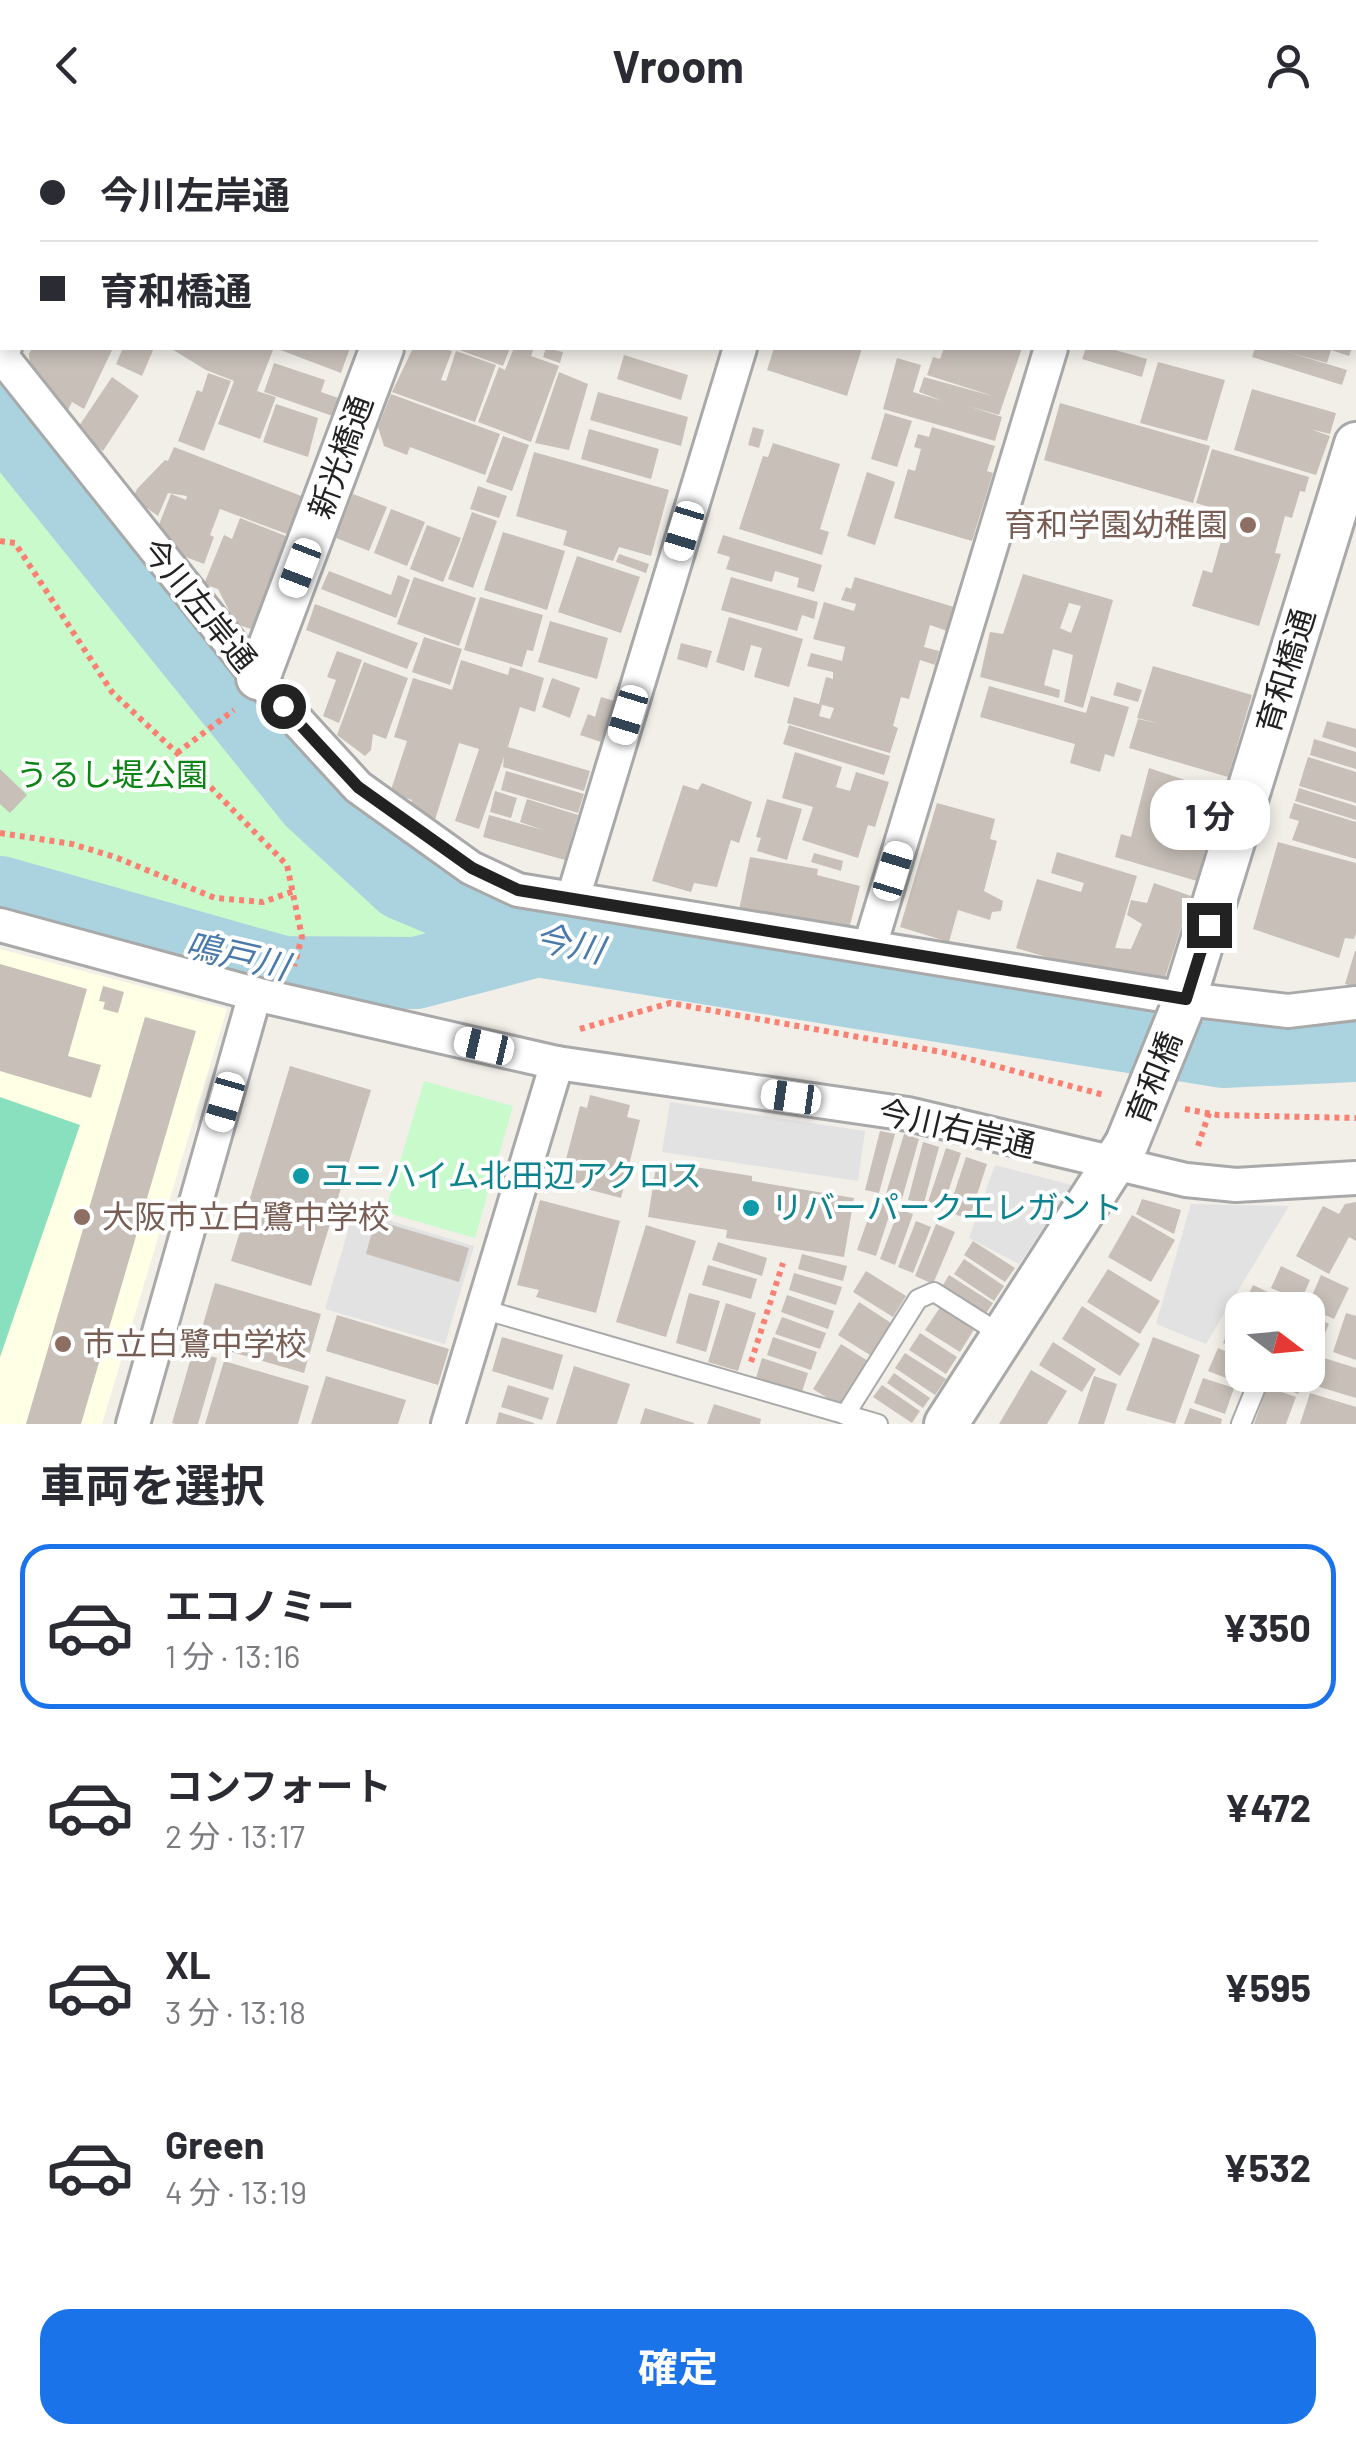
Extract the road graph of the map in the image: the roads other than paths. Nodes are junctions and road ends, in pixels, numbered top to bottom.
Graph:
1 (381, 350) edge
2 (739, 350) edge
3 (1050, 350) edge
4 (0, 354) edge
5 (1356, 444) edge
6 (248, 693) junction
7 (573, 898) junction
8 (0, 925) edge
9 (870, 946) junction
10 (256, 994) junction
11 (1356, 1003) edge
12 (1183, 1006) junction
13 (557, 1063) junction
14 (1120, 1154) junction
15 (1356, 1178) edge
16 (482, 1309) junction
17 (1003, 1336) junction
18 (1254, 1392) edge
19 (845, 1414) junction
20 (133, 1424) edge
21 (448, 1424) edge
22 (878, 1424) edge
23 (946, 1424) edge
24 (1241, 1424) edge

1 - 6 street, 新光橋通
2 - 7 street
3 - 9 street
4 - 6 street, 今川左岸通
5 - 12 street, 育和橋通
6 - 7 street, 今川左岸通
7 - 9 street, 今川左岸通
8 - 10 street, 今川右岸通
9 - 12 street, 今川左岸通
10 - 13 street, 今川右岸通
10 - 20 street
11 - 12 street, 今川左岸通
12 - 14 street, 育和橋, bridge
13 - 14 street, 今川右岸通
13 - 16 street
14 - 15 street, 今川右岸通
14 - 17 street
16 - 19 lane
16 - 21 street
17 - 19 lane
17 - 23 street
18 - 24 lane
19 - 22 lane

